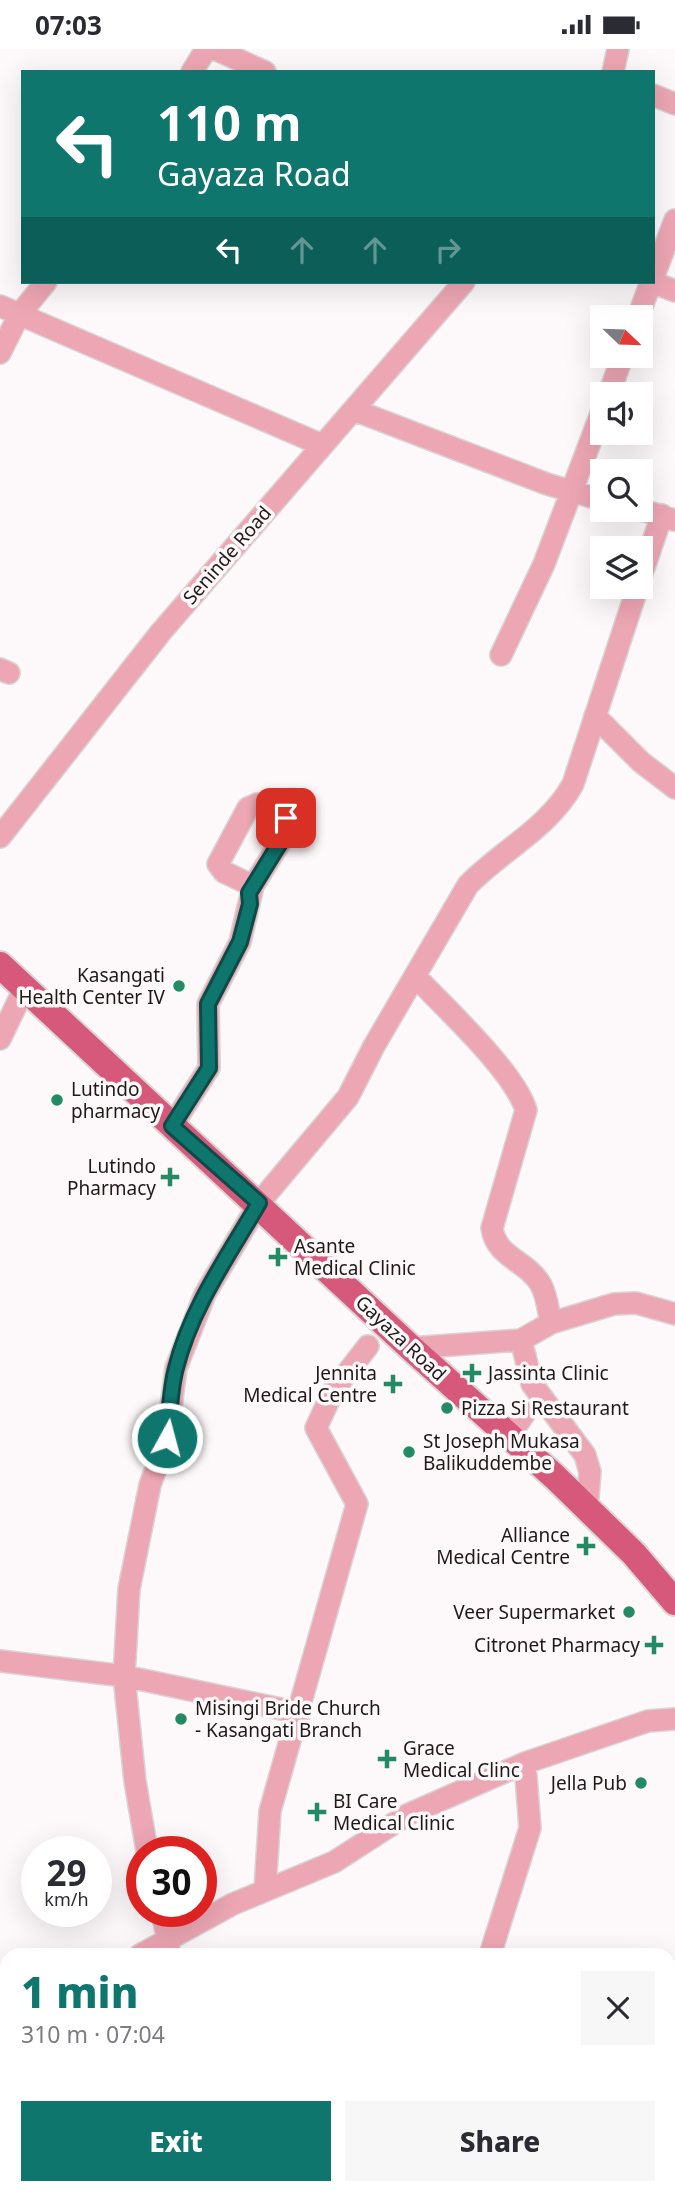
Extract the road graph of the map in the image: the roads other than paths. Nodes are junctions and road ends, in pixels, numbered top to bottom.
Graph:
1 (206, 49) edge
2 (215, 49) edge
3 (618, 49) edge
4 (193, 70) edge
5 (261, 70) edge
6 (613, 70) edge
7 (655, 96) edge
8 (675, 104) edge
9 (675, 220) edge
10 (655, 272) edge
11 (655, 281) edge
12 (43, 284) edge
13 (462, 284) edge
14 (650, 284) edge
15 (675, 291) edge
16 (643, 305) edge
17 (10, 310) edge
18 (0, 353) edge
19 (354, 410) junction
20 (590, 442) edge
21 (322, 445) junction
22 (571, 492) junction
23 (590, 497) edge
24 (668, 518) edge
25 (653, 551) edge
26 (634, 599) edge
27 (501, 655) dead end
28 (595, 716) junction
29 (675, 788) edge
30 (0, 838) edge
31 (253, 886) dead end
32 (0, 965) edge
33 (415, 976) junction
34 (25, 987) junction
35 (0, 1039) edge
36 (172, 1126) junction
37 (259, 1203) junction
38 (675, 1314) edge
39 (551, 1323) junction
40 (520, 1340) junction
41 (368, 1346) dead end
42 (411, 1348) junction
43 (587, 1509) junction
44 (675, 1602) edge
45 (0, 1661) edge
46 (124, 1676) junction
47 (300, 1713) junction
48 (675, 1719) edge
49 (525, 1763) junction
50 (144, 1836) edge
51 (265, 1890) junction
52 (165, 1927) edge
53 (170, 1948) edge
54 (492, 1948) edge

1 - 4 street
2 - 5 street
3 - 6 street
7 - 8 street
9 - 10 street
11 - 15 street
12 - 17 street
13 - 19 street, Seninde Road
14 - 16 street
17 - 18 street
17 - 21 street
19 - 21 street, Seninde Road
19 - 22 street
20 - 22 street
21 - 30 street, Seninde Road
22 - 23 street
22 - 27 street
24 - 25 street
26 - 28 street
28 - 29 street
28 - 33 street
31 - 36 street
32 - 34 main road, Gayaza Road
33 - 37 street
33 - 39 street
34 - 35 street
34 - 36 main road, Gayaza Road
36 - 37 main road, Gayaza Road
37 - 42 main road, Gayaza Road
37 - 46 street
38 - 39 street
39 - 40 street
40 - 42 street
40 - 43 street
41 - 47 street
42 - 43 main road, Gayaza Road
43 - 44 main road, Gayaza Road
45 - 46 street
46 - 47 street
46 - 50 street
47 - 51 street
48 - 49 street
49 - 51 street
49 - 54 street
51 - 53 street
52 - 53 street

